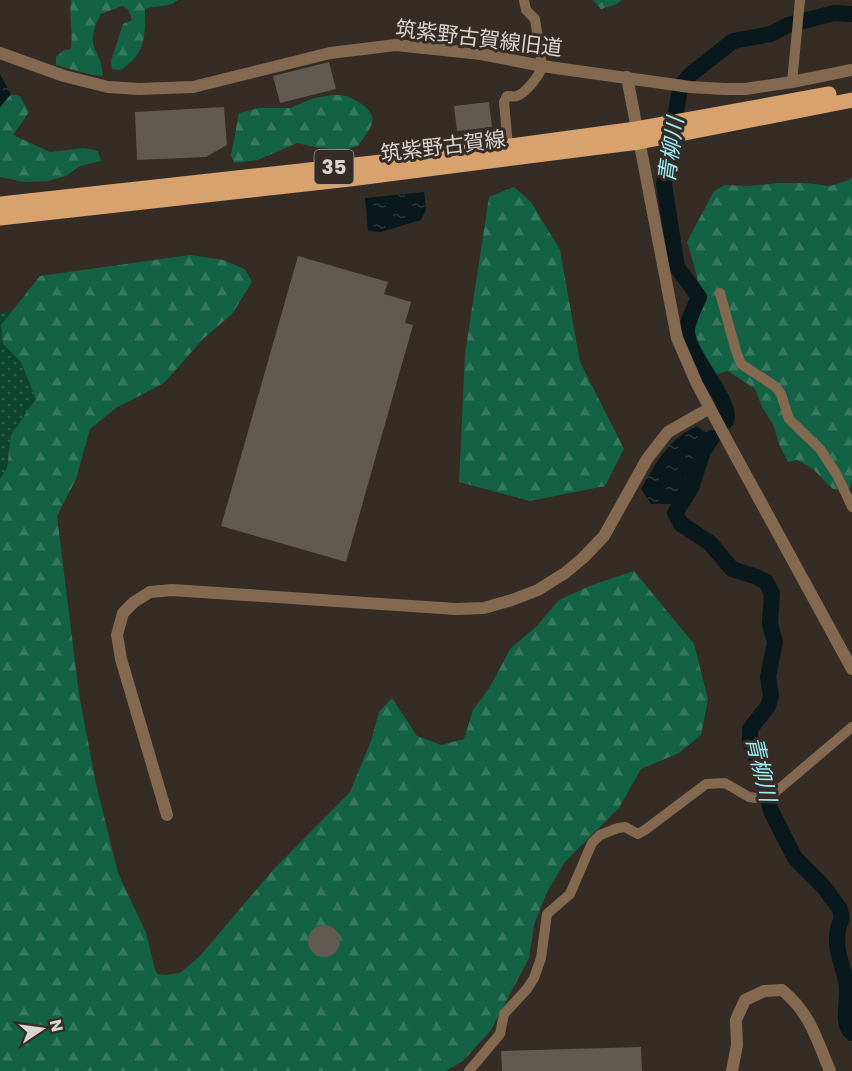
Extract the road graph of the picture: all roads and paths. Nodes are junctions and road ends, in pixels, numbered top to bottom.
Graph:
1 (524, 0) edge
2 (800, 0) edge
3 (0, 53) edge
4 (542, 66) junction
5 (852, 70) edge
6 (627, 77) junction
7 (792, 82) junction
8 (852, 90) edge
9 (852, 100) edge
10 (674, 129) junction
11 (637, 136) junction
12 (508, 146) junction
13 (0, 204) edge
14 (0, 218) edge
15 (720, 293) dead end
16 (710, 408) junction
17 (852, 507) edge
18 (852, 669) edge
19 (852, 727) edge
20 (167, 815) dead end
21 (469, 1071) edge
22 (732, 1071) edge
23 (830, 1071) edge

1 - 4 street
2 - 7 street
3 - 4 street, 筑紫野古賀線旧道
4 - 6 street, 筑紫野古賀線旧道
4 - 12 street
5 - 7 street, 筑紫野古賀線旧道
6 - 7 street, 筑紫野古賀線旧道
6 - 11 street
8 - 10 main road, 筑紫野古賀線 / 35
9 - 10 main road, 筑紫野古賀線 / 35
10 - 11 main road, 筑紫野古賀線 / 35
11 - 12 main road, 筑紫野古賀線 / 35
11 - 14 main road, 筑紫野古賀線 / 35
11 - 16 street
12 - 13 main road, 筑紫野古賀線 / 35
15 - 17 street
16 - 18 street
16 - 20 street
19 - 21 street
22 - 23 street

